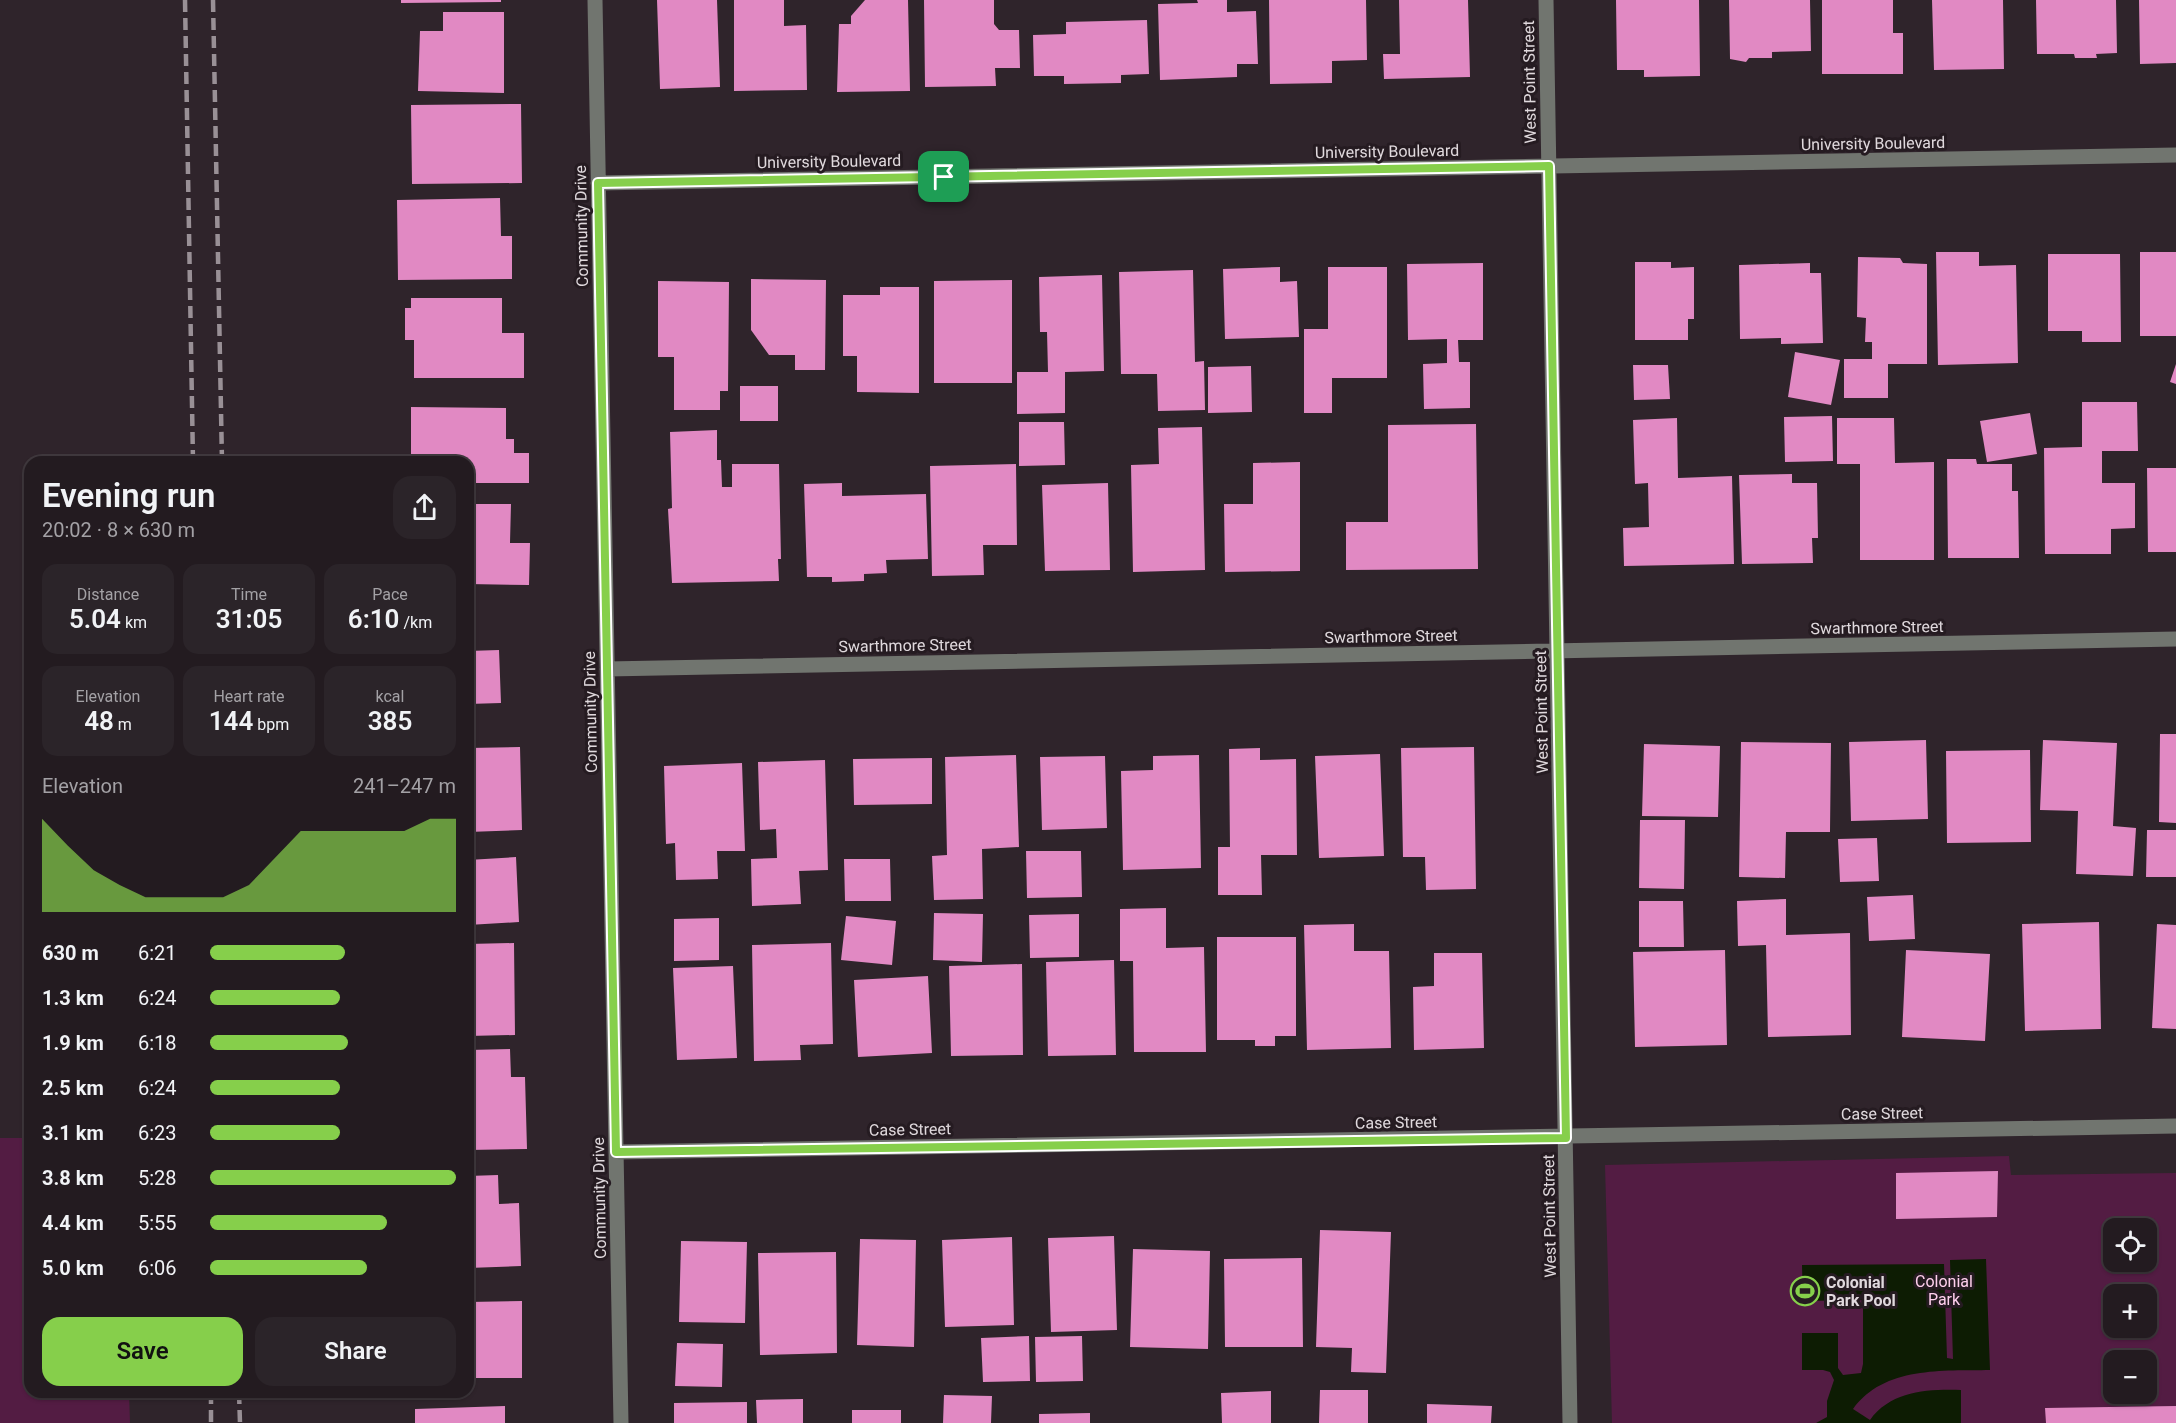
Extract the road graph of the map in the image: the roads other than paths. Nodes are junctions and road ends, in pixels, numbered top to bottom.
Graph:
1 (595, 0) edge
2 (1546, 0) edge
3 (2176, 155) edge
4 (1549, 166) junction
5 (598, 183) junction
6 (2176, 639) edge
7 (1558, 651) junction
8 (607, 669) junction
9 (2176, 1126) edge
10 (1566, 1138) junction
11 (616, 1152) junction
12 (621, 1423) edge
13 (1570, 1423) edge

1 - 5 street, Community Drive
2 - 4 street, West Point Street
3 - 4 street, University Boulevard
4 - 5 street, University Boulevard
4 - 7 street, West Point Street
5 - 8 street, Community Drive
6 - 7 street, Swarthmore Street
7 - 8 street, Swarthmore Street
7 - 10 street, West Point Street
8 - 11 street, Community Drive
9 - 10 street, Case Street
10 - 11 street, Case Street
10 - 13 street, West Point Street
11 - 12 street, Community Drive

